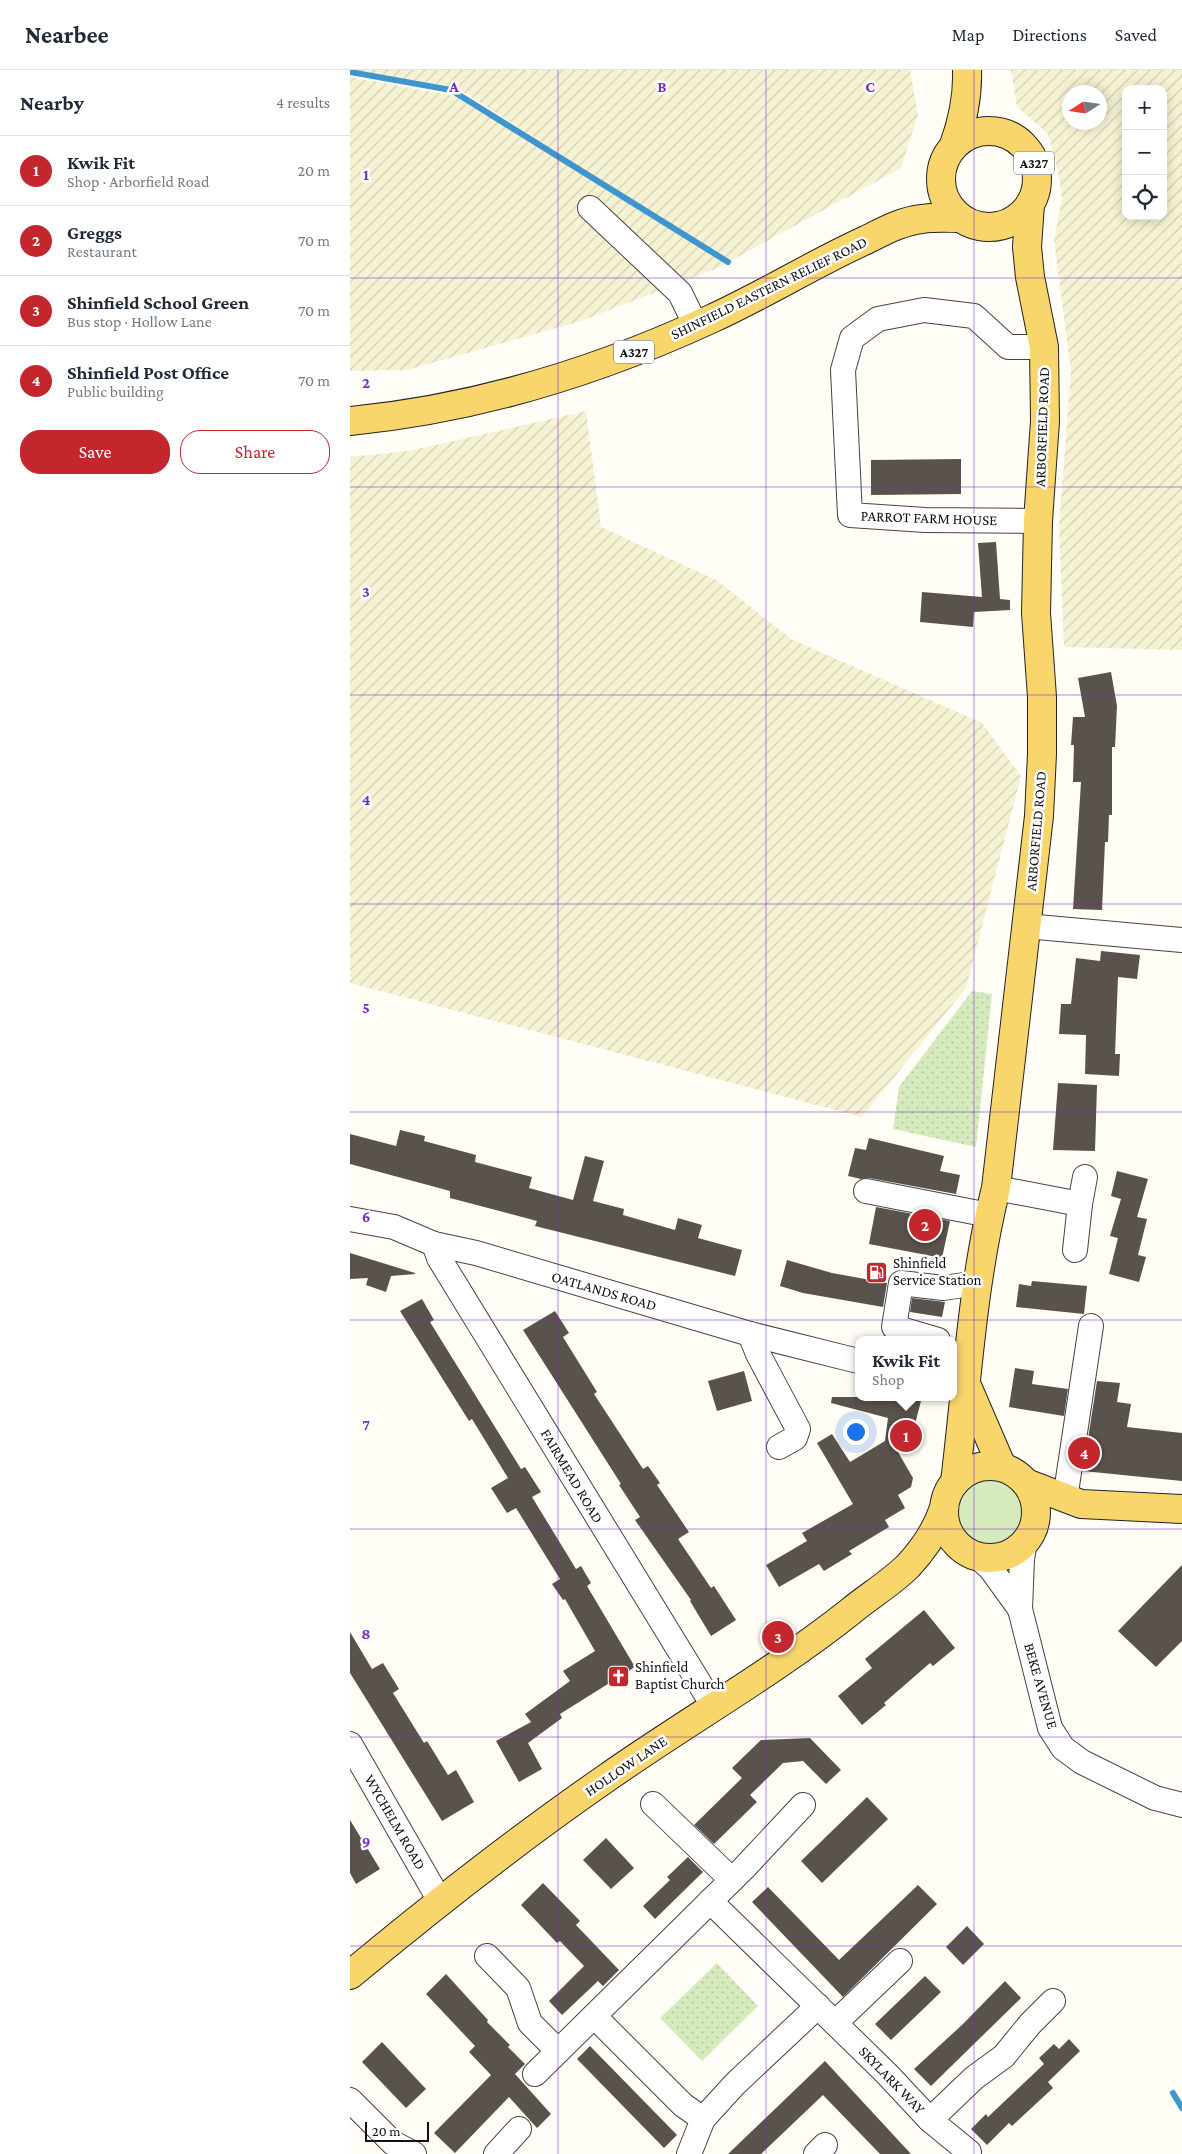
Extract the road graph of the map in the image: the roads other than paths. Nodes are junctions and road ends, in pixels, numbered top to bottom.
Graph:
1 (967, 70) edge
2 (971, 70) edge
3 (1005, 134) junction
4 (954, 145) junction
5 (941, 176) junction
6 (1030, 204) junction
7 (590, 208) dead end
8 (972, 222) junction
9 (898, 225) junction
10 (1030, 277) junction
11 (696, 326) junction
12 (1044, 347) junction
13 (350, 421) edge
14 (1038, 521) junction
15 (1026, 926) junction
16 (1182, 940) edge
17 (1085, 1177) dead end
18 (996, 1188) junction
19 (866, 1191) dead end
20 (1080, 1204) junction
21 (989, 1215) junction
22 (350, 1219) edge
23 (434, 1244) junction
24 (1075, 1250) dead end
25 (978, 1283) junction
26 (1091, 1326) dead end
27 (750, 1334) junction
28 (924, 1336) edge
29 (961, 1346) edge
30 (855, 1361) edge
31 (959, 1382) edge
32 (779, 1447) dead end
33 (1002, 1467) junction
34 (955, 1482) junction
35 (1026, 1483) junction
36 (1073, 1502) junction
37 (944, 1508) junction
38 (1182, 1509) edge
39 (1029, 1535) junction
40 (973, 1554) junction
41 (908, 1566) junction
42 (1020, 1609) junction
43 (714, 1706) junction
44 (354, 1759) edge
45 (653, 1804) dead end
46 (803, 1805) dead end
47 (1182, 1805) edge
48 (738, 1874) junction
49 (440, 1900) junction
50 (710, 1901) junction
51 (487, 1956) dead end
52 (900, 1961) dead end
53 (350, 1975) edge
54 (1053, 2001) dead end
55 (818, 2006) junction
56 (595, 2017) junction
57 (835, 2023) junction
58 (558, 2051) junction
59 (536, 2074) dead end
60 (350, 2100) edge
61 (703, 2119) junction
62 (930, 2120) junction
63 (519, 2129) dead end
64 (389, 2148) edge
65 (969, 2152) dead end
66 (414, 2154) edge
67 (496, 2154) edge
68 (689, 2154) edge

1 - 4 main road, A327
2 - 3 main road, A327
3 - 4 main road, A327
3 - 6 main road, A327
4 - 5 main road, A327
5 - 8 main road
5 - 9 main road, SHINFIELD EASTERN RELIEF ROAD / A327
6 - 8 main road, A327
6 - 10 main road, ARBORFIELD ROAD
7 - 11 street
8 - 9 main road, SHINFIELD EASTERN RELIEF ROAD / A327
8 - 10 main road, ARBORFIELD ROAD
9 - 11 main road, SHINFIELD EASTERN RELIEF ROAD / A327
10 - 12 main road, ARBORFIELD ROAD
11 - 13 main road, SHINFIELD EASTERN RELIEF ROAD / A327
12 - 14 main road, ARBORFIELD ROAD
12 - 14 street, PARROT FARM HOUSE
14 - 15 main road, ARBORFIELD ROAD
15 - 16 street
15 - 18 main road, ARBORFIELD ROAD
17 - 20 street
18 - 20 street
18 - 21 main road, ARBORFIELD ROAD
19 - 21 street
20 - 24 street
21 - 25 main road, ARBORFIELD ROAD
22 - 23 street, OATLANDS ROAD
23 - 27 street, OATLANDS ROAD
23 - 43 street, FAIRMEAD ROAD
25 - 28 street
25 - 29 main road, ARBORFIELD ROAD
26 - 36 street
27 - 30 street, OATLANDS ROAD
27 - 32 street
29 - 31 main road, ARBORFIELD ROAD
31 - 33 main road, ARBORFIELD ROAD
31 - 34 main road, ARBORFIELD ROAD
33 - 34 main road
33 - 35 main road
34 - 37 main road
35 - 36 main road
35 - 39 main road
36 - 38 main road
36 - 39 main road
37 - 40 main road
37 - 41 main road, HOLLOW LANE
39 - 40 main road
39 - 42 street
40 - 41 main road, HOLLOW LANE
40 - 42 street
41 - 43 main road, HOLLOW LANE
42 - 47 street, BEKE AVENUE
43 - 49 main road, HOLLOW LANE
44 - 49 street, WYCHELM ROAD
45 - 48 street
46 - 48 street
48 - 50 street
49 - 53 main road, HOLLOW LANE
50 - 55 street, SKYLARK WAY
50 - 56 street
51 - 58 street
52 - 57 street
54 - 62 street
55 - 57 street, SKYLARK WAY
55 - 61 street
56 - 58 street
56 - 61 street
57 - 62 street, SKYLARK WAY
58 - 59 street
60 - 64 street
61 - 68 street
62 - 65 street, SKYLARK WAY
63 - 67 street
64 - 66 street

